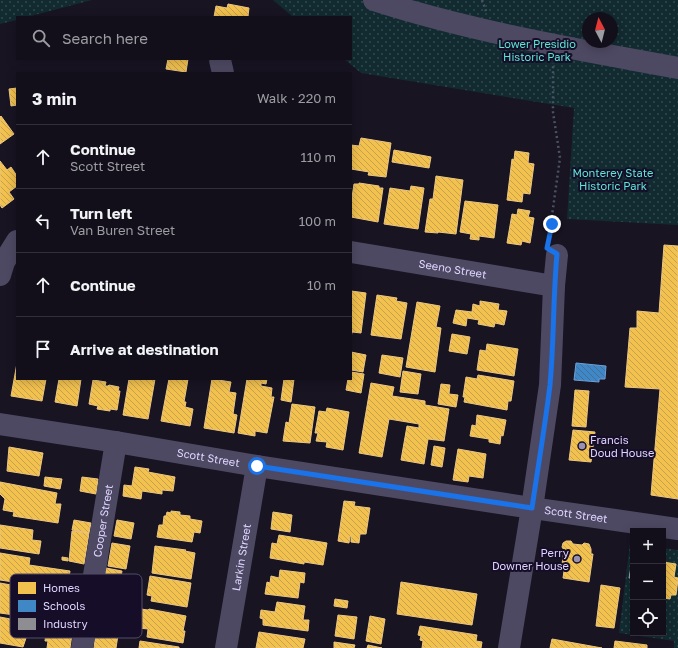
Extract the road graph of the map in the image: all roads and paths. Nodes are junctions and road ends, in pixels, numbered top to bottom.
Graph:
1 (374, 0) edge
2 (678, 68) edge
3 (553, 73) dead end
4 (16, 243) edge
5 (352, 252) edge
6 (557, 254) joint
7 (0, 275) edge
8 (554, 286) junction
9 (0, 424) edge
10 (116, 442) junction
11 (257, 466) junction
12 (532, 508) junction
13 (678, 529) edge
14 (94, 574) edge
15 (84, 638) edge
16 (82, 648) edge
17 (226, 648) edge
18 (509, 648) edge

1 - 2 street
3 - 6 path
4 - 7 street
5 - 8 street, Seeno Street
6 - 8 street
8 - 12 street
9 - 10 street, Scott Street
10 - 11 street, Scott Street
10 - 14 street, Cooper Street
11 - 12 street, Scott Street
11 - 17 street, Larkin Street
12 - 13 street, Scott Street
12 - 18 street
15 - 16 street, Cooper Street

